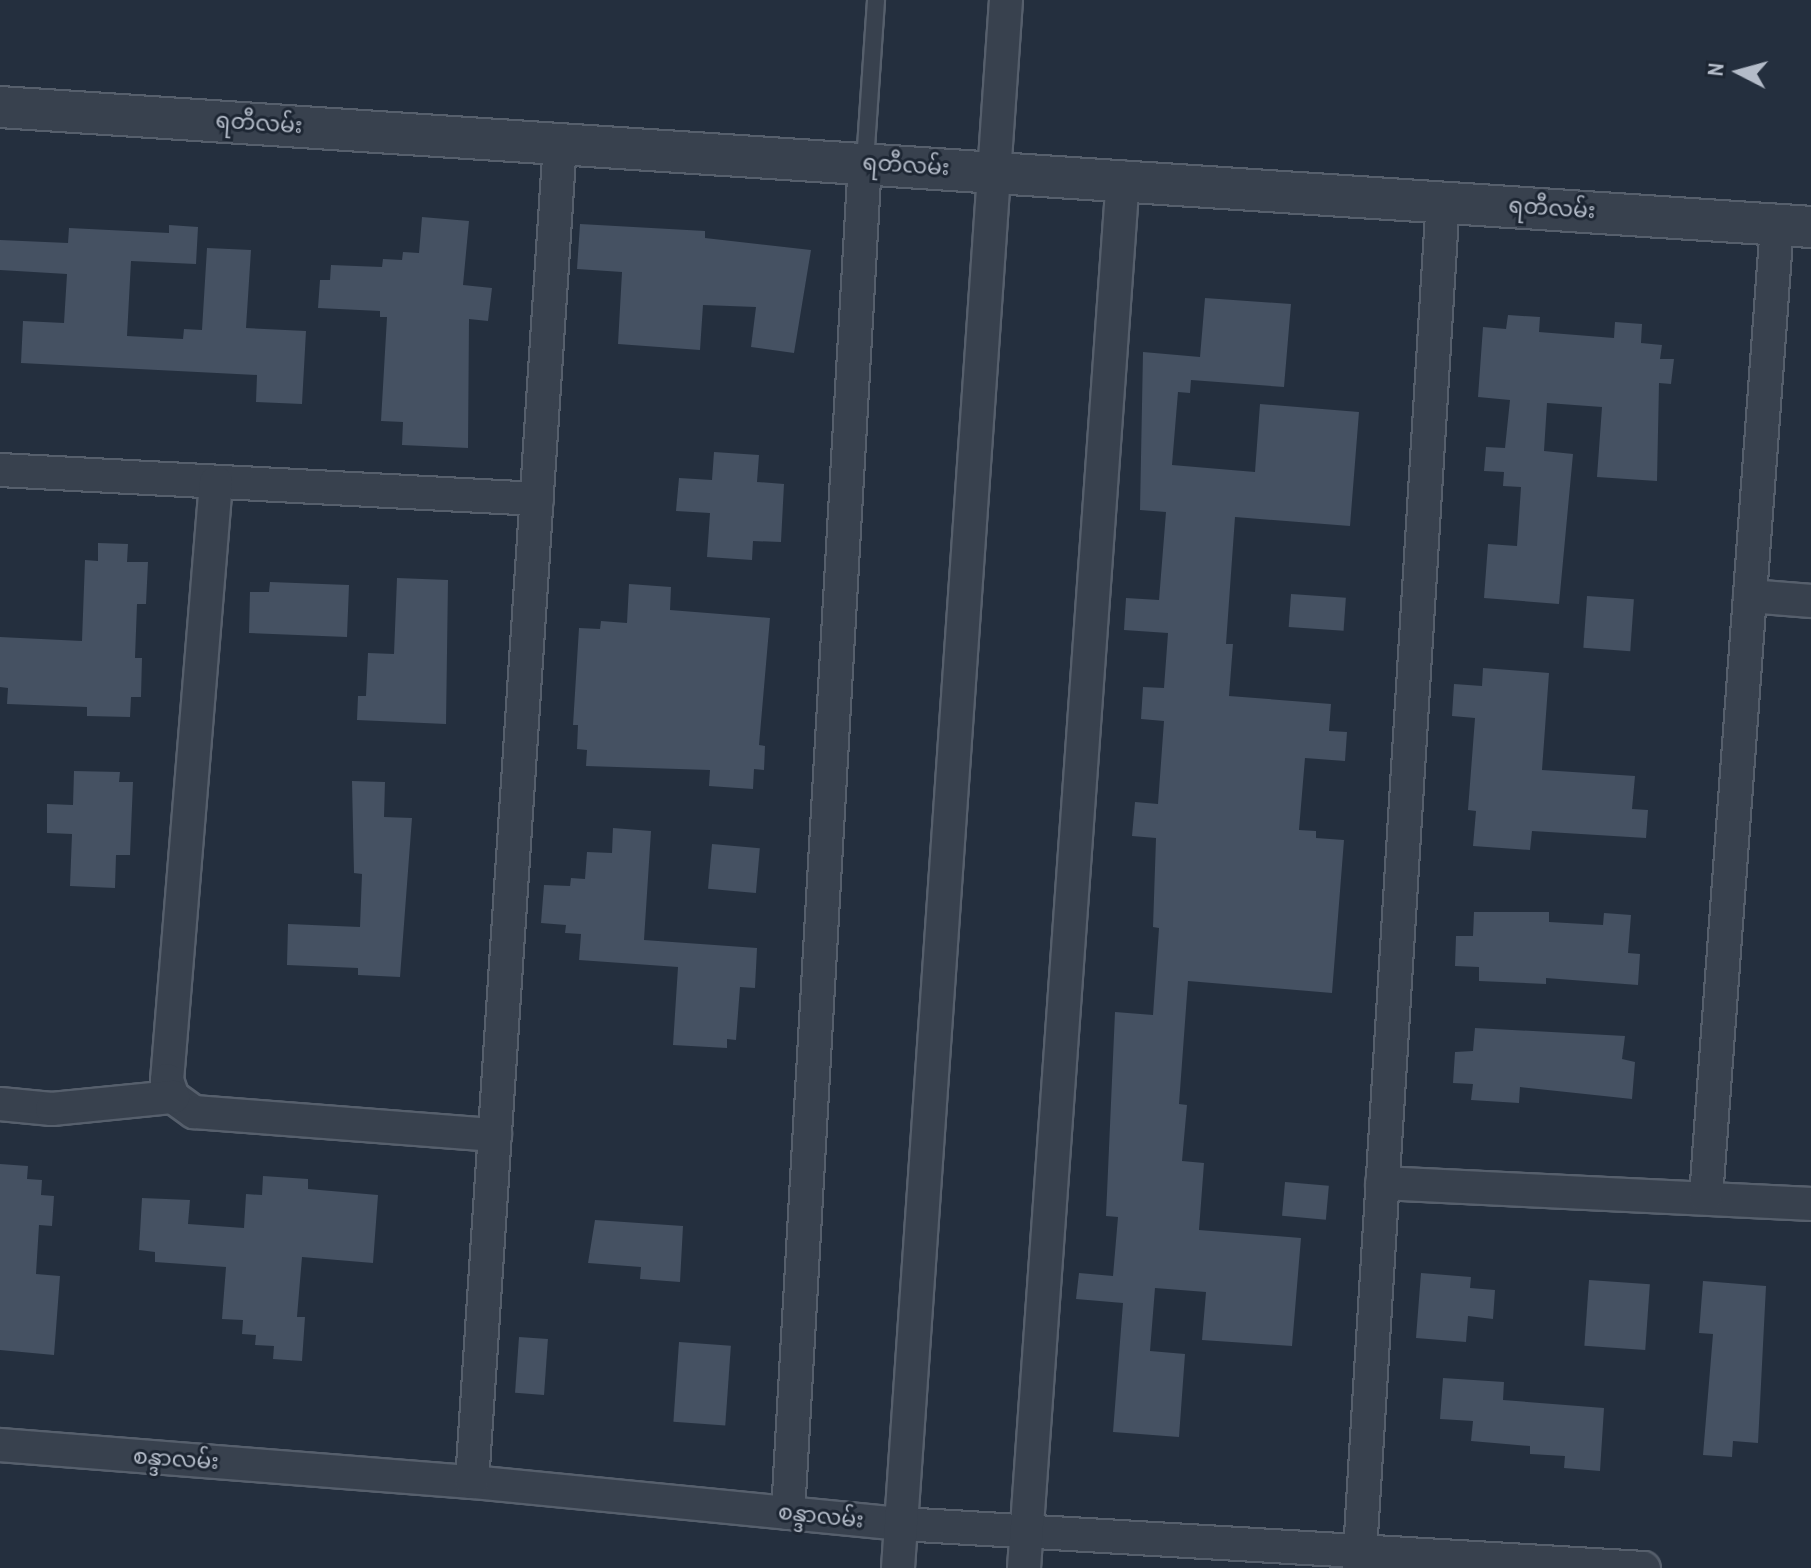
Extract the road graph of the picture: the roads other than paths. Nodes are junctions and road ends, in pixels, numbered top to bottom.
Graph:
1 (876, 0) edge
2 (1006, 0) edge
3 (0, 107) edge
4 (560, 142) junction
5 (865, 162) junction
6 (993, 170) junction
7 (1123, 178) junction
8 (1443, 199) junction
9 (1794, 226) edge
10 (0, 470) edge
11 (216, 482) junction
12 (537, 499) junction
13 (1750, 596) junction
14 (1811, 601) edge
15 (173, 1097) junction
16 (0, 1104) edge
17 (495, 1135) junction
18 (1382, 1183) junction
19 (1706, 1197) junction
20 (1811, 1204) edge
21 (0, 1445) edge
22 (472, 1482) junction
23 (788, 1513) junction
24 (901, 1524) junction
25 (1027, 1530) junction
26 (1360, 1559) edge
27 (898, 1568) edge
28 (1024, 1568) edge
29 (1644, 1568) edge

1 - 5 lane
2 - 6 street
3 - 4 street, ရတီလမ်း
4 - 5 street, ရတီလမ်း
4 - 12 street
5 - 6 street, ရတီလမ်း
5 - 23 street
6 - 7 street, ရတီလမ်း
6 - 24 street
7 - 8 street, ရတီလမ်း
7 - 25 street
8 - 9 street, ရတီလမ်း
8 - 18 street
9 - 13 street
10 - 11 street
11 - 12 street
11 - 15 street
12 - 17 street
13 - 14 street
13 - 19 street
15 - 16 street
15 - 17 street
17 - 22 street
18 - 19 street
18 - 26 street
19 - 20 street
21 - 22 street, စန္ဒာလမ်း
22 - 23 street, စန္ဒာလမ်း
23 - 24 street, စန္ဒာလမ်း
24 - 25 street, စန္ဒာလမ်း
24 - 27 street
25 - 26 street, စန္ဒာလမ်း
25 - 28 street
26 - 29 street, စန္ဒာလမ်း

